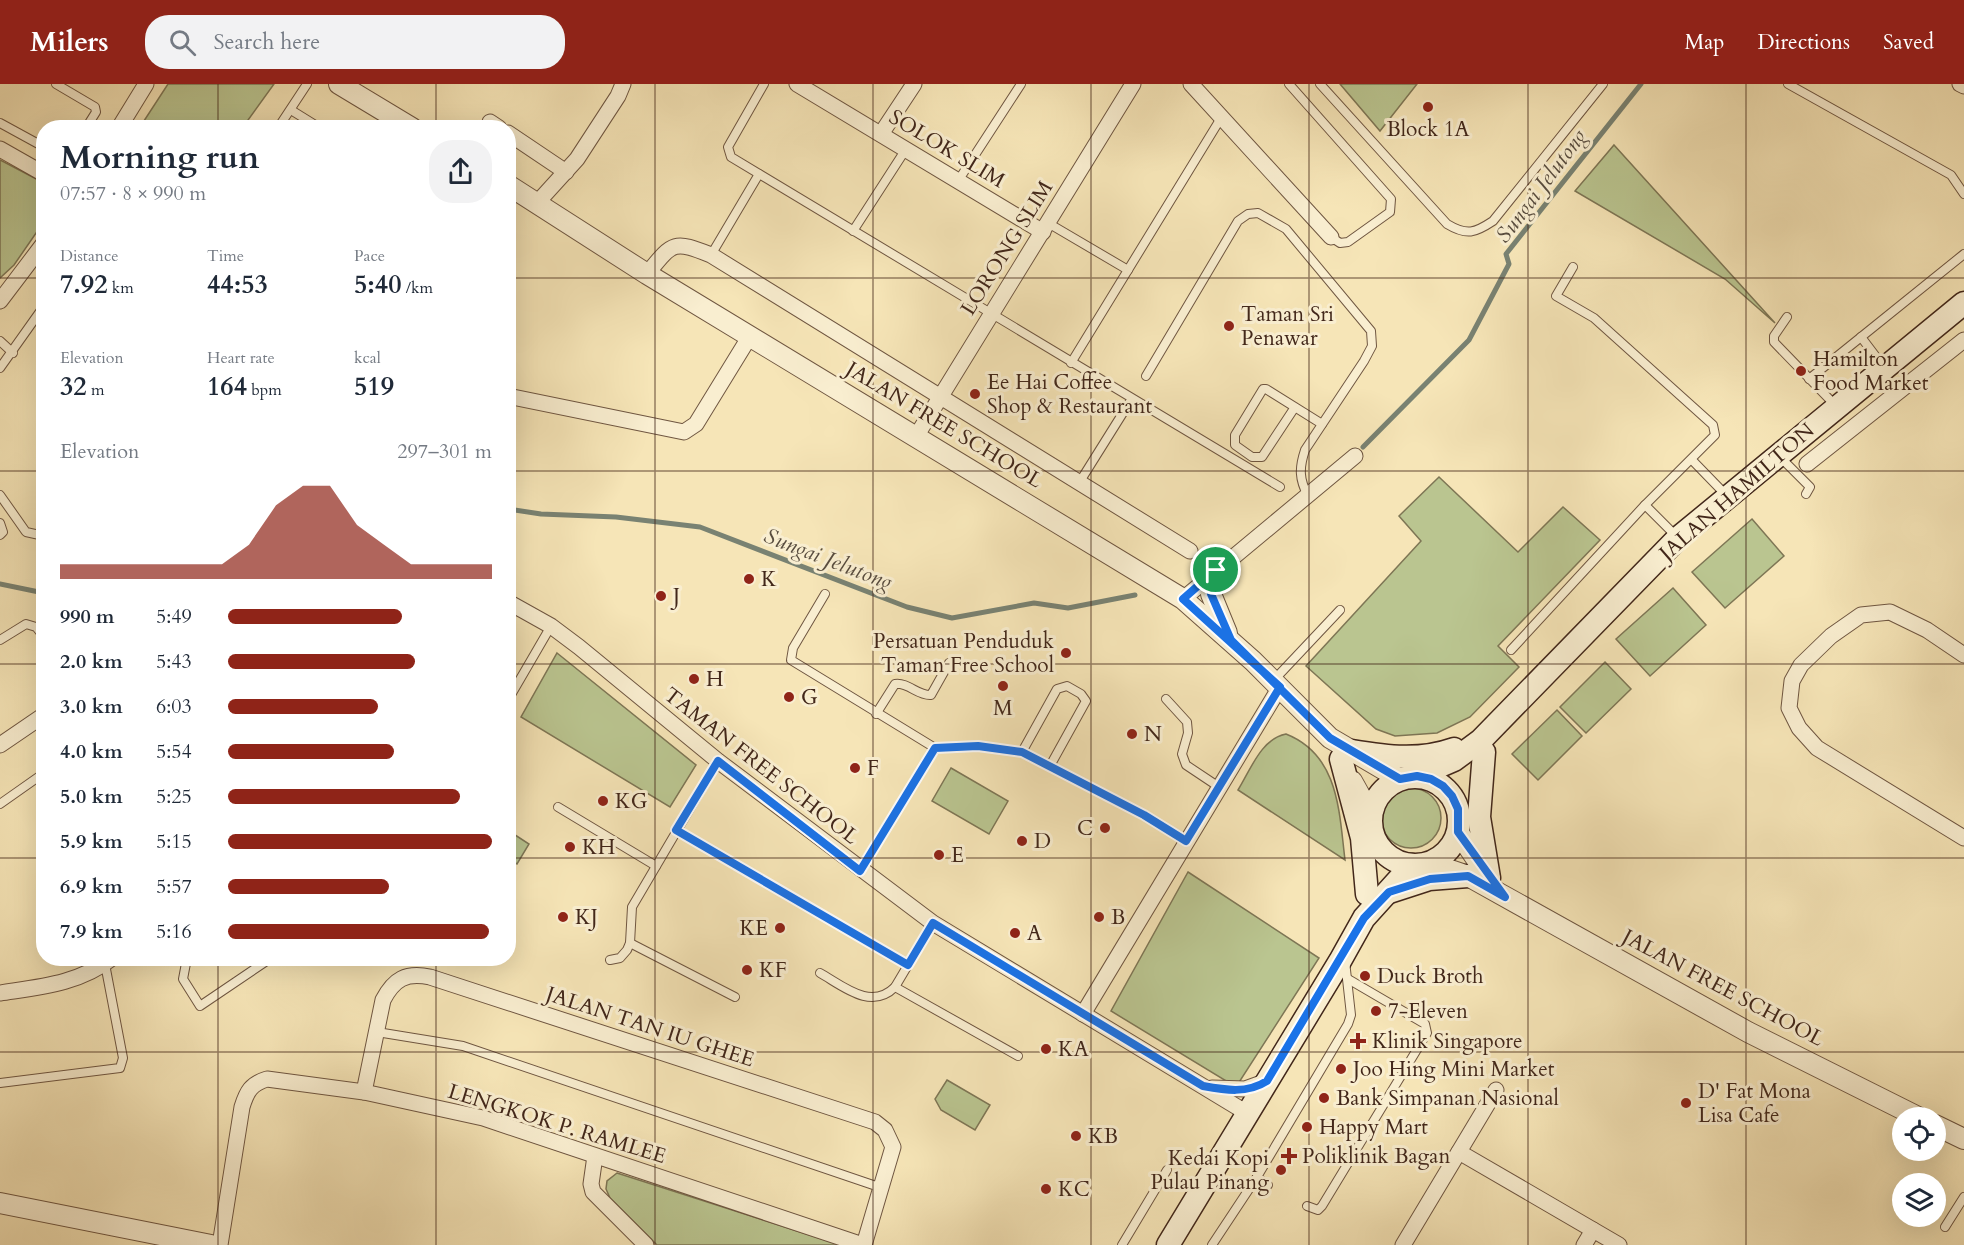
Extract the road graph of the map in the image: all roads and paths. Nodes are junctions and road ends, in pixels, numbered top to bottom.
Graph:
1 (56, 84) edge
2 (146, 84) edge
3 (307, 84) edge
4 (339, 84) edge
5 (764, 84) edge
6 (798, 84) edge
7 (1021, 84) edge
8 (1134, 84) edge
9 (1191, 84) edge
10 (1289, 84) edge
11 (1320, 84) edge
12 (1603, 84) edge
13 (1788, 84) edge
14 (621, 85) edge
15 (912, 85) edge
16 (291, 110) junction
17 (1221, 118) junction
18 (91, 120) edge
19 (124, 120) edge
20 (284, 120) edge
21 (307, 120) edge
22 (399, 120) edge
23 (0, 123) edge
24 (881, 134) junction
25 (516, 139) edge
26 (36, 143) edge
27 (0, 149) edge
28 (906, 149) junction
29 (36, 169) edge
30 (567, 172) junction
31 (759, 174) junction
32 (958, 181) junction
33 (516, 190) edge
34 (1963, 190) edge
35 (537, 203) junction
36 (1046, 228) junction
37 (853, 231) junction
38 (1331, 237) joint
39 (36, 254) edge
40 (1964, 254) edge
41 (711, 255) junction
42 (1574, 267) dead end
43 (1128, 270) junction
44 (647, 274) junction
45 (0, 301) edge
46 (1964, 303) edge
47 (990, 315) junction
48 (1787, 317) dead end
49 (36, 318) edge
50 (750, 336) junction
51 (1861, 337) junction
52 (1964, 340) edge
53 (0, 341) edge
54 (13, 353) junction
55 (1071, 363) junction
56 (1884, 367) junction
57 (0, 368) edge
58 (1146, 376) dead end
59 (1809, 379) junction
60 (940, 396) junction
61 (516, 398) edge
62 (1131, 400) junction
63 (1836, 406) junction
64 (1295, 407) junction
65 (1322, 424) junction
66 (917, 435) junction
67 (1778, 455) junction
68 (1355, 456) dead end
69 (1692, 460) junction
70 (1807, 464) dead end
71 (1079, 483) junction
72 (1280, 487) dead end
73 (1806, 494) dead end
74 (0, 495) edge
75 (1308, 496) junction
76 (1727, 496) junction
77 (1645, 505) junction
78 (0, 523) edge
79 (36, 534) edge
80 (0, 535) edge
81 (1678, 538) junction
82 (1190, 551) dead end
83 (1216, 570) junction
84 (825, 594) dead end
85 (1183, 599) junction
86 (516, 606) edge
87 (1340, 610) dead end
88 (551, 626) junction
89 (36, 627) edge
90 (0, 640) edge
91 (1231, 640) junction
92 (1511, 650) dead end
93 (1964, 655) edge
94 (949, 663) dead end
95 (1277, 684) junction
96 (516, 686) edge
97 (1166, 699) dead end
98 (876, 714) junction
99 (36, 720) edge
100 (0, 745) edge
101 (1483, 746) junction
102 (935, 748) junction
103 (1022, 752) junction
104 (1346, 755) junction
105 (718, 761) junction
106 (1050, 766) junction
107 (1409, 778) junction
108 (36, 779) edge
109 (1219, 787) junction
110 (0, 804) edge
111 (558, 807) dead end
112 (1458, 809) junction
113 (1371, 816) junction
114 (676, 830) junction
115 (1458, 832) junction
116 (1964, 838) edge
117 (1186, 841) junction
118 (1377, 844) junction
119 (1421, 864) junction
120 (656, 866) junction
121 (860, 871) junction
122 (1479, 877) junction
123 (1378, 893) junction
124 (933, 923) junction
125 (630, 943) junction
126 (1344, 954) junction
127 (610, 960) dead end
128 (908, 965) junction
129 (98, 966) edge
130 (110, 966) edge
131 (185, 966) edge
132 (259, 966) edge
133 (820, 973) dead end
134 (1348, 979) junction
135 (895, 987) junction
136 (0, 993) edge
137 (735, 997) dead end
138 (1083, 1014) junction
139 (377, 1032) junction
140 (1018, 1056) dead end
141 (1267, 1081) junction
142 (0, 1083) edge
143 (1203, 1086) junction
144 (1496, 1090) dead end
145 (364, 1092) junction
146 (1898, 1107) edge
147 (1247, 1113) junction
148 (1946, 1130) edge
149 (1964, 1139) edge
150 (1459, 1152) junction
151 (595, 1156) junction
152 (1167, 1170) dead end
153 (1257, 1178) junction
154 (1268, 1185) dead end
155 (882, 1188) junction
156 (1964, 1197) edge
157 (0, 1203) edge
158 (1307, 1206) dead end
159 (1946, 1225) edge
160 (1593, 1230) junction
161 (211, 1245) edge
162 (220, 1245) edge
163 (646, 1245) edge
164 (863, 1245) edge
165 (1122, 1245) edge
166 (1167, 1245) edge
167 (1212, 1245) edge
168 (1403, 1245) edge
169 (1584, 1245) edge
170 (1619, 1245) edge

1 - 18 lane
2 - 19 street
3 - 16 lane
4 - 22 street
5 - 31 lane
6 - 24 street, SOLOK SLIM
7 - 32 lane
8 - 36 street, LORONG SLIM
9 - 17 street
10 - 38 lane
11 - 12 lane
13 - 34 lane
14 - 30 street
15 - 24 street
16 - 20 lane
16 - 21 lane
17 - 38 street
17 - 43 lane
23 - 26 lane
24 - 28 street, SOLOK SLIM
25 - 30 street
27 - 29 street
28 - 32 street, SOLOK SLIM
28 - 37 lane
30 - 35 street
31 - 37 lane
31 - 41 lane
32 - 36 street, SOLOK SLIM
33 - 35 street, JALAN FREE SCHOOL
35 - 44 street, JALAN FREE SCHOOL
36 - 43 lane
36 - 47 street, LORONG SLIM
37 - 47 lane
39 - 45 street
40 - 51 lane
41 - 44 street
41 - 60 street
42 - 69 lane
43 - 55 lane
44 - 50 street, JALAN FREE SCHOOL
46 - 56 main road, JALAN HAMILTON
47 - 55 lane
47 - 60 street, LORONG SLIM
48 - 59 lane
49 - 54 lane
50 - 61 street
50 - 66 street, JALAN FREE SCHOOL
51 - 56 lane
51 - 59 lane
52 - 70 street
53 - 54 lane
54 - 57 lane
55 - 62 lane
56 - 63 main road, JALAN HAMILTON
58 - 65 lane
59 - 63 lane
60 - 66 street, LORONG SLIM
60 - 71 street
62 - 71 lane
62 - 72 lane
63 - 67 main road, JALAN HAMILTON
64 - 64 lane
64 - 65 lane
65 - 75 lane
66 - 85 street, JALAN FREE SCHOOL
67 - 73 lane
67 - 76 main road, JALAN HAMILTON
68 - 75 street
69 - 76 lane
69 - 77 lane
71 - 82 street
74 - 79 lane
75 - 83 street
76 - 81 main road, JALAN HAMILTON
77 - 81 lane
77 - 92 lane
78 - 80 lane
81 - 101 main road, JALAN HAMILTON
83 - 85 street
83 - 91 street
84 - 98 lane
85 - 91 street, JALAN FREE SCHOOL
86 - 88 street, TAMAN FREE SCHOOL
87 - 95 lane
88 - 96 lane
88 - 105 street, TAMAN FREE SCHOOL
89 - 90 lane
91 - 95 street, JALAN FREE SCHOOL
93 - 116 street
94 - 98 lane
95 - 104 street, JALAN FREE SCHOOL
95 - 109 street
97 - 109 lane
98 - 102 lane
99 - 100 street
101 - 104 main road
101 - 107 main road, JALAN HAMILTON
101 - 112 main road, JALAN HAMILTON
101 - 122 main road
102 - 103 lane
102 - 121 lane
103 - 106 lane
103 - 106 lane
104 - 107 street
104 - 113 street, JALAN FREE SCHOOL
104 - 123 main road
105 - 114 lane
105 - 121 street, TAMAN FREE SCHOOL
106 - 117 lane
107 - 112 main road
107 - 113 main road
108 - 110 lane
109 - 117 street
111 - 120 lane
112 - 115 main road
113 - 118 main road
114 - 120 lane
114 - 128 lane
115 - 119 main road
115 - 122 street, JALAN FREE SCHOOL
117 - 138 street
118 - 119 main road
118 - 123 main road
119 - 122 street
119 - 123 main road
120 - 125 lane
121 - 124 street, TAMAN FREE SCHOOL
122 - 123 main road
122 - 146 street, JALAN FREE SCHOOL
123 - 126 main road
124 - 128 lane
124 - 138 street, TAMAN FREE SCHOOL
125 - 127 lane
125 - 137 lane
126 - 134 lane
126 - 141 main road
128 - 135 lane
129 - 136 street
130 - 142 lane
131 - 132 lane
133 - 135 lane
134 - 153 lane
134 - 158 lane
135 - 140 lane
138 - 143 street, TAMAN FREE SCHOOL
139 - 145 street, JALAN TAN IU GHEE
139 - 155 lane
139 - 155 street, JALAN TAN IU GHEE
141 - 143 street
141 - 147 main road
143 - 147 street, TAMAN FREE SCHOOL
144 - 150 street
145 - 151 street, LENGKOK P. RAMLEE
145 - 162 street, LENGKOK P. RAMLEE
147 - 166 main road
148 - 149 street
150 - 160 street
150 - 168 street
151 - 163 street
151 - 164 street, LENGKOK P. RAMLEE
152 - 165 lane
153 - 154 lane
153 - 167 lane
155 - 164 street, JALAN TAN IU GHEE
156 - 159 lane
157 - 161 street
160 - 169 street
160 - 170 street

